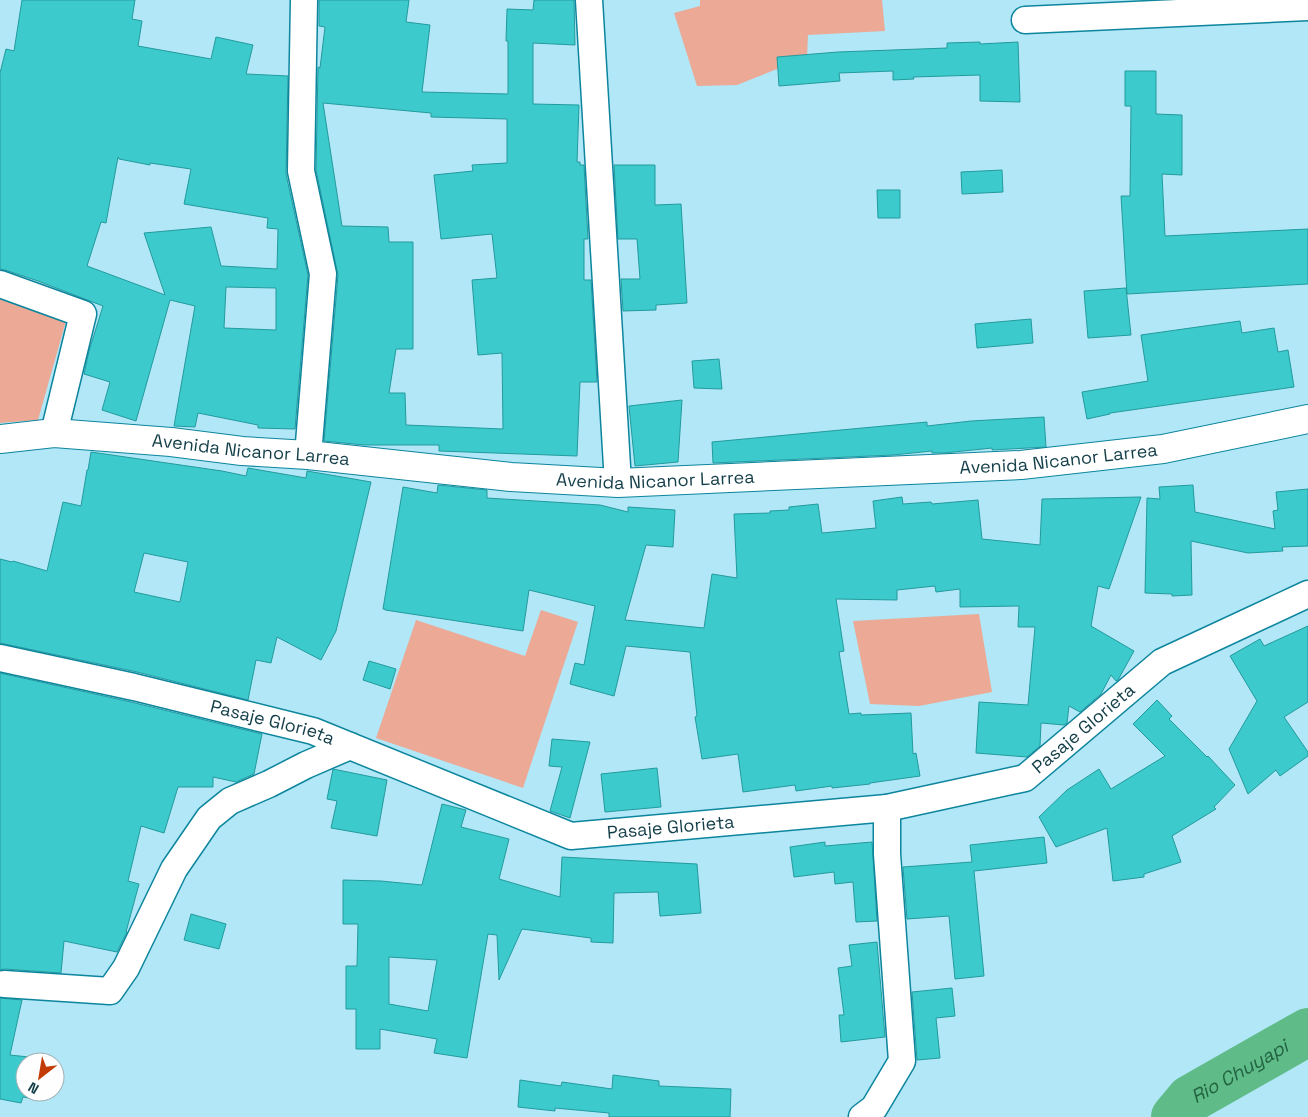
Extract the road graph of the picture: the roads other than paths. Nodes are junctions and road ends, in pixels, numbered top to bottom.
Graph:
1 (304, 0) edge
2 (589, 0) edge
3 (1308, 6) edge
4 (1025, 20) dead end
5 (0, 284) edge
6 (1308, 419) edge
7 (54, 433) junction
8 (0, 439) edge
9 (308, 455) junction
10 (618, 483) junction
11 (1308, 594) edge
12 (0, 658) edge
13 (350, 746) junction
14 (888, 808) junction
15 (4, 984) dead end
16 (862, 1117) edge

1 - 9 street
2 - 10 street
3 - 4 street
5 - 7 street
6 - 10 main road, Avenida Nicanor Larrea
7 - 8 main road, Avenida Nicanor Larrea
7 - 9 main road, Avenida Nicanor Larrea
9 - 10 main road, Avenida Nicanor Larrea
11 - 14 street, Pasaje Glorieta
12 - 13 street, Pasaje Glorieta
13 - 14 street, Pasaje Glorieta
13 - 15 street
14 - 16 street

